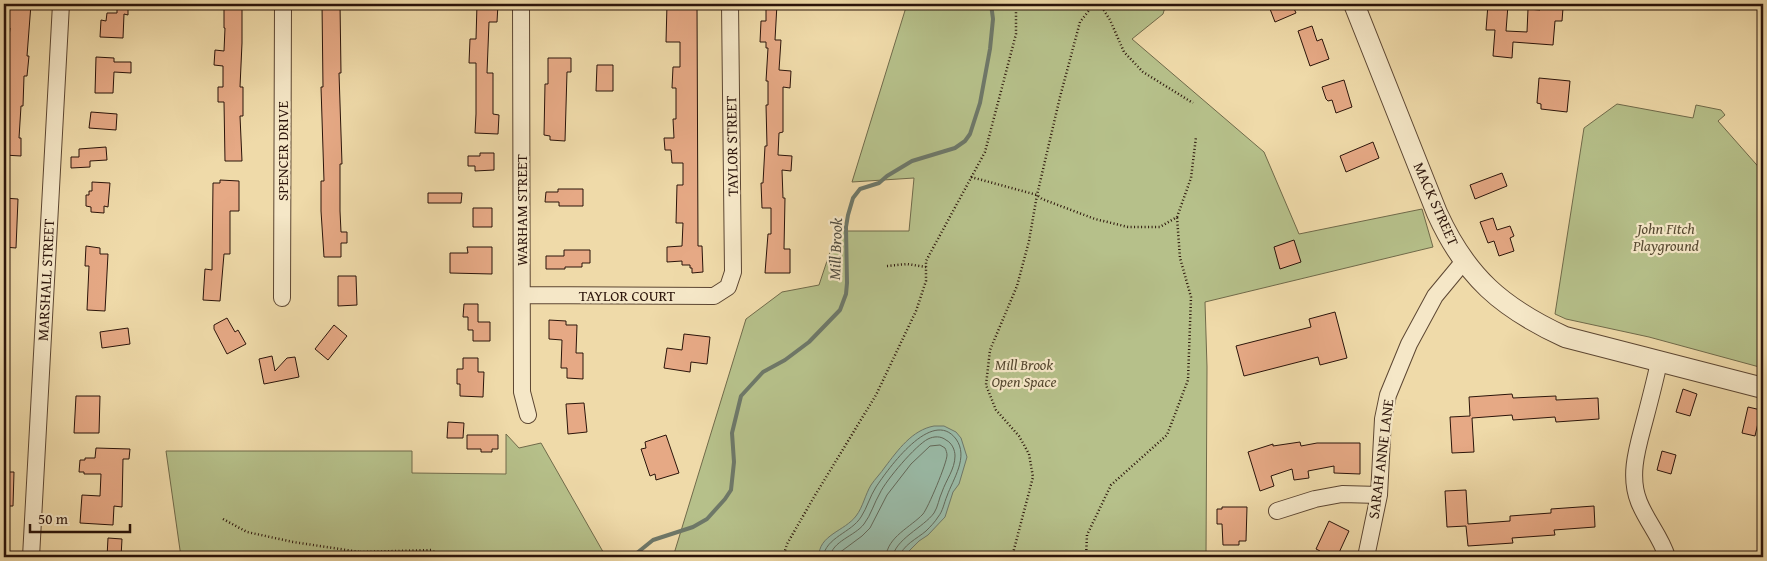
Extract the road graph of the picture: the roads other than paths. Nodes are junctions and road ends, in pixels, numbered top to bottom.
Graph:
1 (60, 4) edge
2 (283, 4) edge
3 (521, 4) edge
4 (730, 4) edge
5 (1354, 4) edge
6 (1464, 261) junction
7 (728, 287) joint
8 (522, 296) junction
9 (282, 298) dead end
10 (1659, 362) junction
11 (1763, 388) edge
12 (528, 415) dead end
13 (1379, 495) junction
14 (1277, 510) dead end
15 (30, 557) edge
16 (1366, 557) edge
17 (1667, 557) edge

1 - 15 street, MARSHALL STREET
2 - 9 street, SPENCER DRIVE
3 - 8 street, WARHAM STREET
4 - 7 street, TAYLOR STREET
5 - 6 street, MACK STREET
6 - 10 street, MACK STREET
6 - 13 street, SARAH ANNE LANE
7 - 8 street, TAYLOR COURT
8 - 12 street, WARHAM STREET
10 - 11 street, MACK STREET
10 - 17 street
13 - 14 street
13 - 16 street, SARAH ANNE LANE

